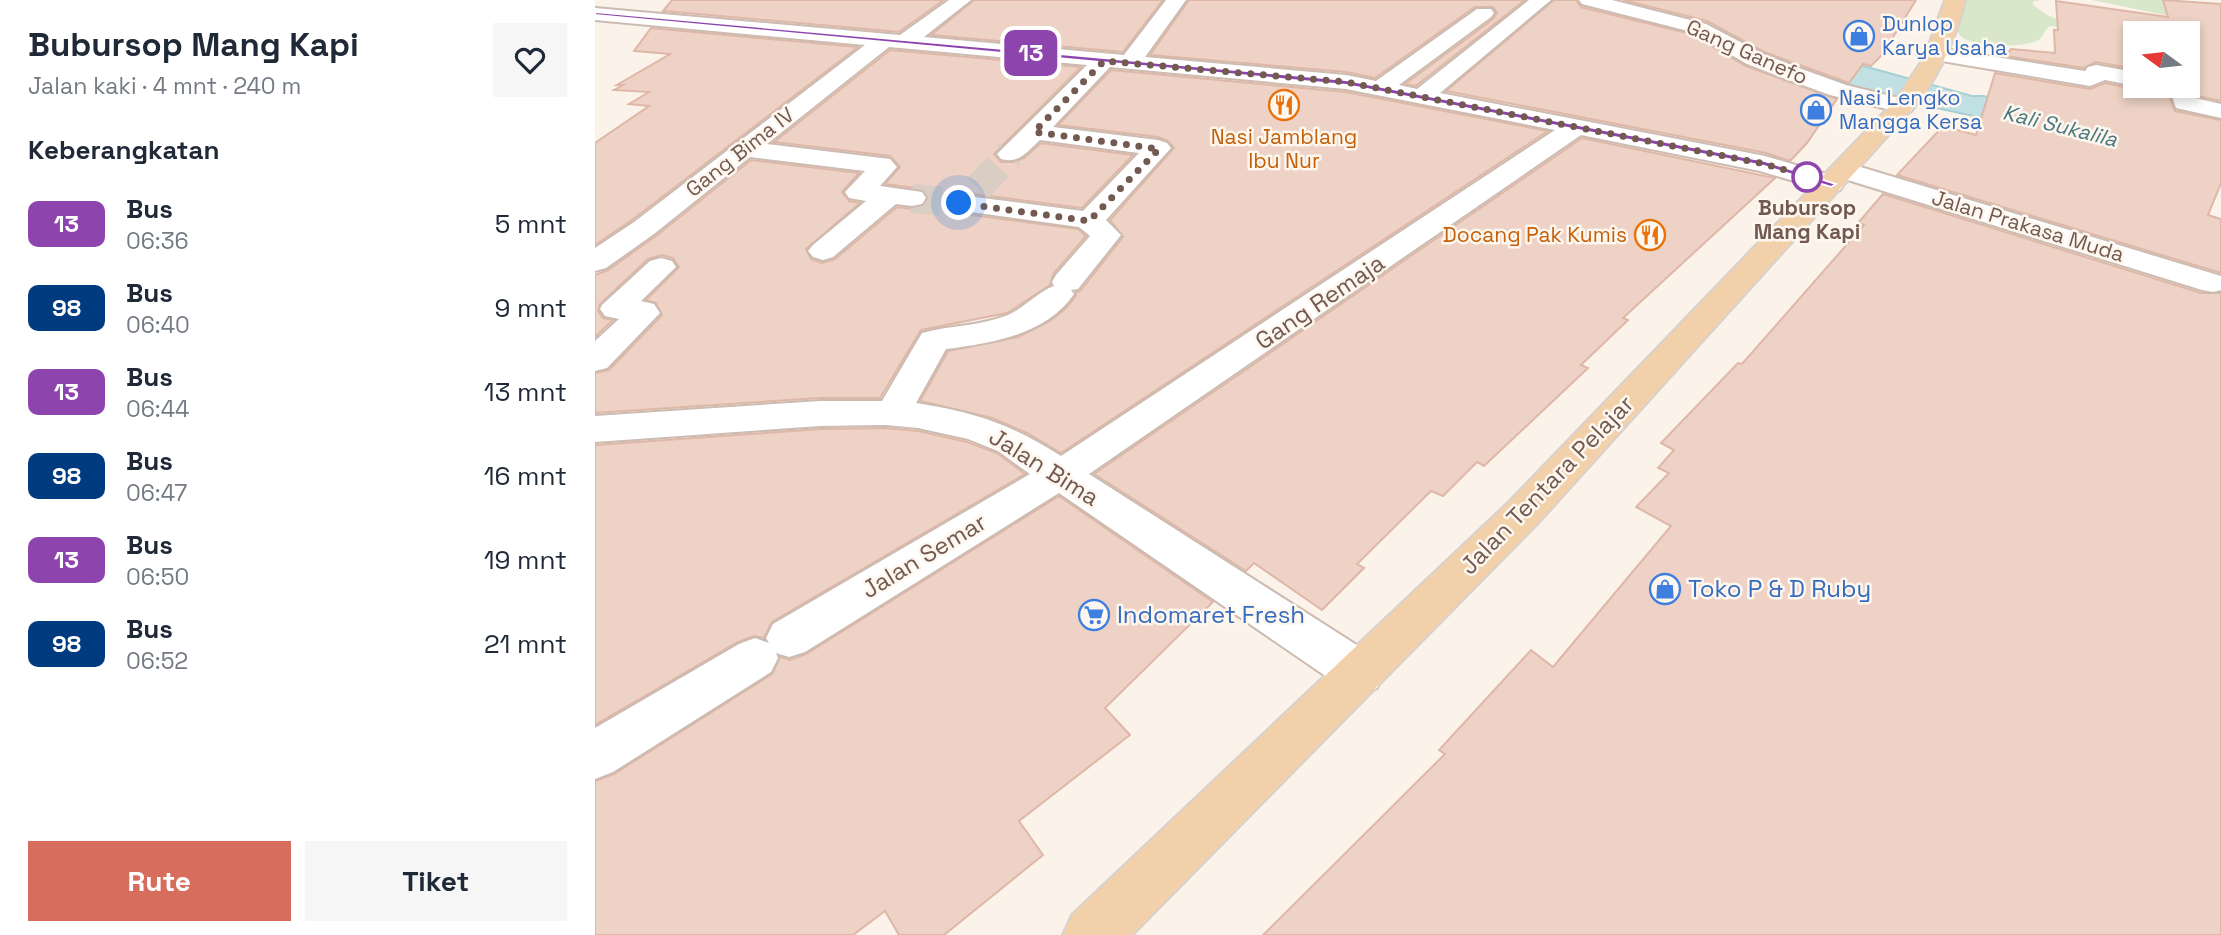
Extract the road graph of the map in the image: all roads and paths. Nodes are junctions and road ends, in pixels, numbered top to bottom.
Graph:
1 (663, 0) edge
2 (961, 0) edge
3 (1176, 0) edge
4 (1500, 0) edge
5 (1541, 0) edge
6 (1589, 0) edge
7 (1955, 0) edge
8 (1619, 3) edge
9 (595, 14) edge
10 (634, 18) junction
11 (1468, 27) junction
12 (1498, 33) junction
13 (605, 34) dead end
14 (893, 42) junction
15 (1938, 54) junction
16 (1104, 61) junction
17 (1130, 63) junction
18 (2123, 77) edge
19 (1384, 89) junction
20 (1419, 95) junction
21 (1912, 96) junction
22 (2183, 98) edge
23 (2221, 111) edge
24 (1578, 126) junction
25 (1034, 132) junction
26 (745, 149) junction
27 (1010, 154) tunnel mouth
28 (1837, 177) junction
29 (967, 198) tunnel mouth
30 (1089, 221) junction
31 (823, 251) dead end
32 (595, 262) edge
33 (661, 267) dead end
34 (2213, 283) dead end
35 (595, 359) edge
36 (910, 381) junction
37 (595, 429) edge
38 (1059, 475) junction
39 (1360, 673) junction
40 (595, 755) edge
41 (1092, 935) edge

1 - 10 street
2 - 14 street, Gang Bima IV
3 - 17 street
4 - 11 street
5 - 12 street
6 - 8 street, Gang Ganefo
7 - 15 main road, Jalan Tentara Pelajar
8 - 21 street, Gang Ganefo
9 - 10 street, Jalan Prakasa Muda
10 - 13 street
10 - 14 street, Jalan Prakasa Muda
11 - 12 street
11 - 19 street
12 - 20 street
14 - 16 street, Jalan Prakasa Muda
14 - 26 street, Gang Bima IV
15 - 18 street
15 - 21 main road, Jalan Tentara Pelajar
16 - 17 street, Jalan Prakasa Muda
16 - 25 street
17 - 19 street, Jalan Prakasa Muda
19 - 20 street, Jalan Prakasa Muda
20 - 24 street, Jalan Prakasa Muda
21 - 28 main road, Jalan Tentara Pelajar
22 - 23 street
24 - 28 street, Jalan Prakasa Muda
24 - 38 street, Gang Remaja
25 - 27 street
25 - 30 street
26 - 31 street
26 - 32 street, Gang Bima IV
28 - 34 street, Jalan Prakasa Muda
28 - 39 main road, Jalan Tentara Pelajar
29 - 30 street
30 - 36 street
33 - 35 street
36 - 37 street, Jalan Bima
36 - 38 street, Jalan Bima
38 - 39 street, Jalan Bima
38 - 40 street, Jalan Semar
39 - 41 main road, Jalan Tentara Pelajar

